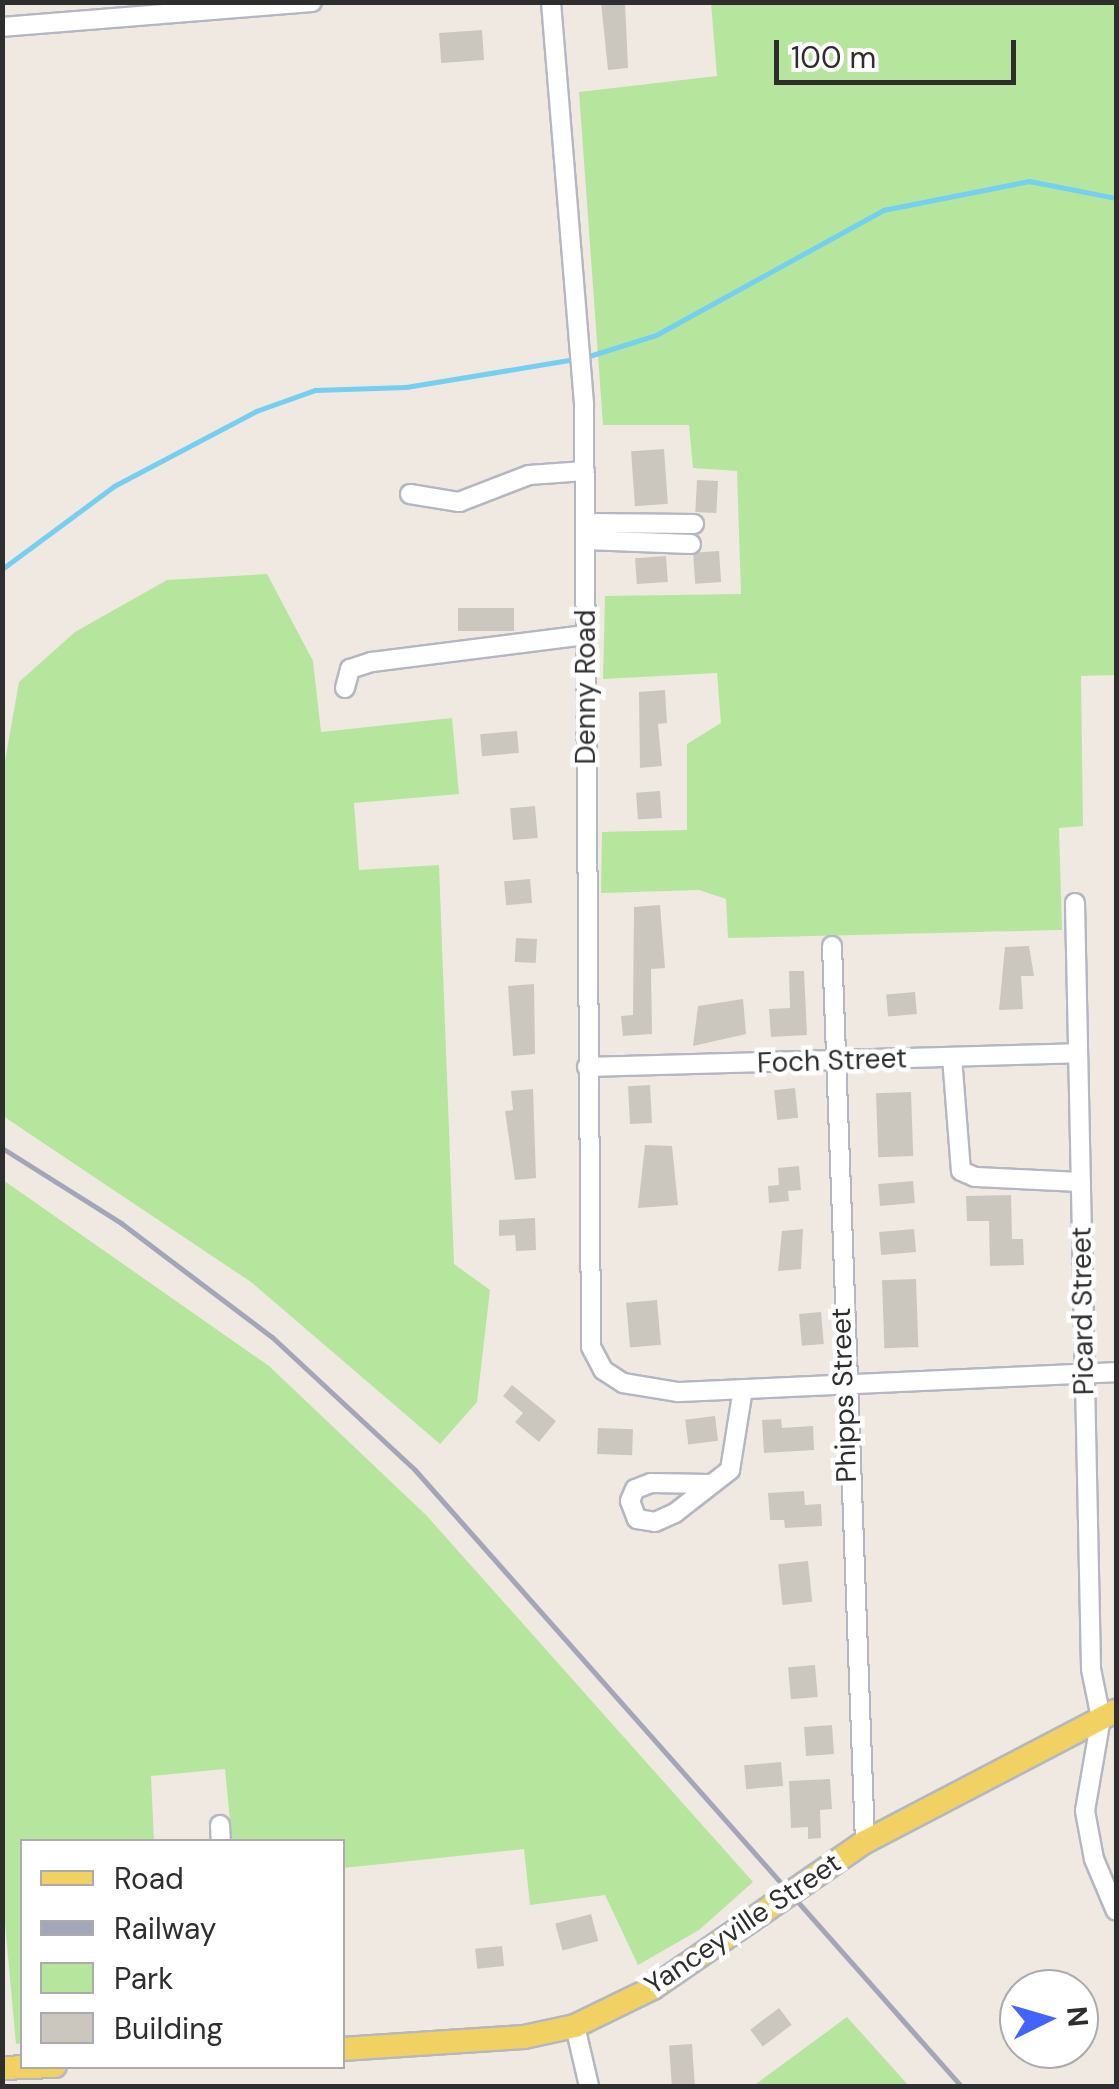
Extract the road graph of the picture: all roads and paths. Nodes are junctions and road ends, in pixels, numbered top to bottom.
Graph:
1 (312, 2) edge
2 (551, 2) edge
3 (2, 27) edge
4 (585, 471) junction
5 (410, 494) dead end
6 (694, 524) dead end
7 (585, 532) junction
8 (690, 544) dead end
9 (586, 636) junction
10 (346, 688) dead end
11 (1075, 903) dead end
12 (832, 946) dead end
13 (1077, 1053) junction
14 (952, 1057) junction
15 (834, 1061) junction
16 (588, 1068) junction
17 (1080, 1182) junction
18 (1116, 1372) edge
19 (1084, 1374) junction
20 (843, 1384) junction
21 (743, 1389) junction
22 (710, 1484) dead end
23 (1109, 1714) edge
24 (865, 1842) junction
25 (1116, 1911) edge
26 (575, 2026) junction
27 (345, 2049) edge
28 (589, 2086) edge

1 - 3 street
2 - 4 street, Denny Road
4 - 5 street
4 - 7 street, Denny Road
6 - 7 street
7 - 8 street
7 - 9 street, Denny Road
9 - 10 street
9 - 16 street, Denny Road
11 - 13 street, Picard Street
12 - 15 street, Phipps Street
13 - 14 street, Foch Street
13 - 17 street, Picard Street
14 - 15 street, Foch Street
14 - 17 street
15 - 16 street, Foch Street
15 - 20 street, Phipps Street
16 - 21 street, Denny Road
17 - 19 street, Picard Street
18 - 19 street
19 - 20 street
19 - 23 street, Picard Street
20 - 21 street
20 - 24 street, Phipps Street
21 - 22 street
23 - 24 main road, Yanceyville Street
23 - 25 street
24 - 26 main road, Yanceyville Street
26 - 27 main road, Yanceyville Street
26 - 28 street

